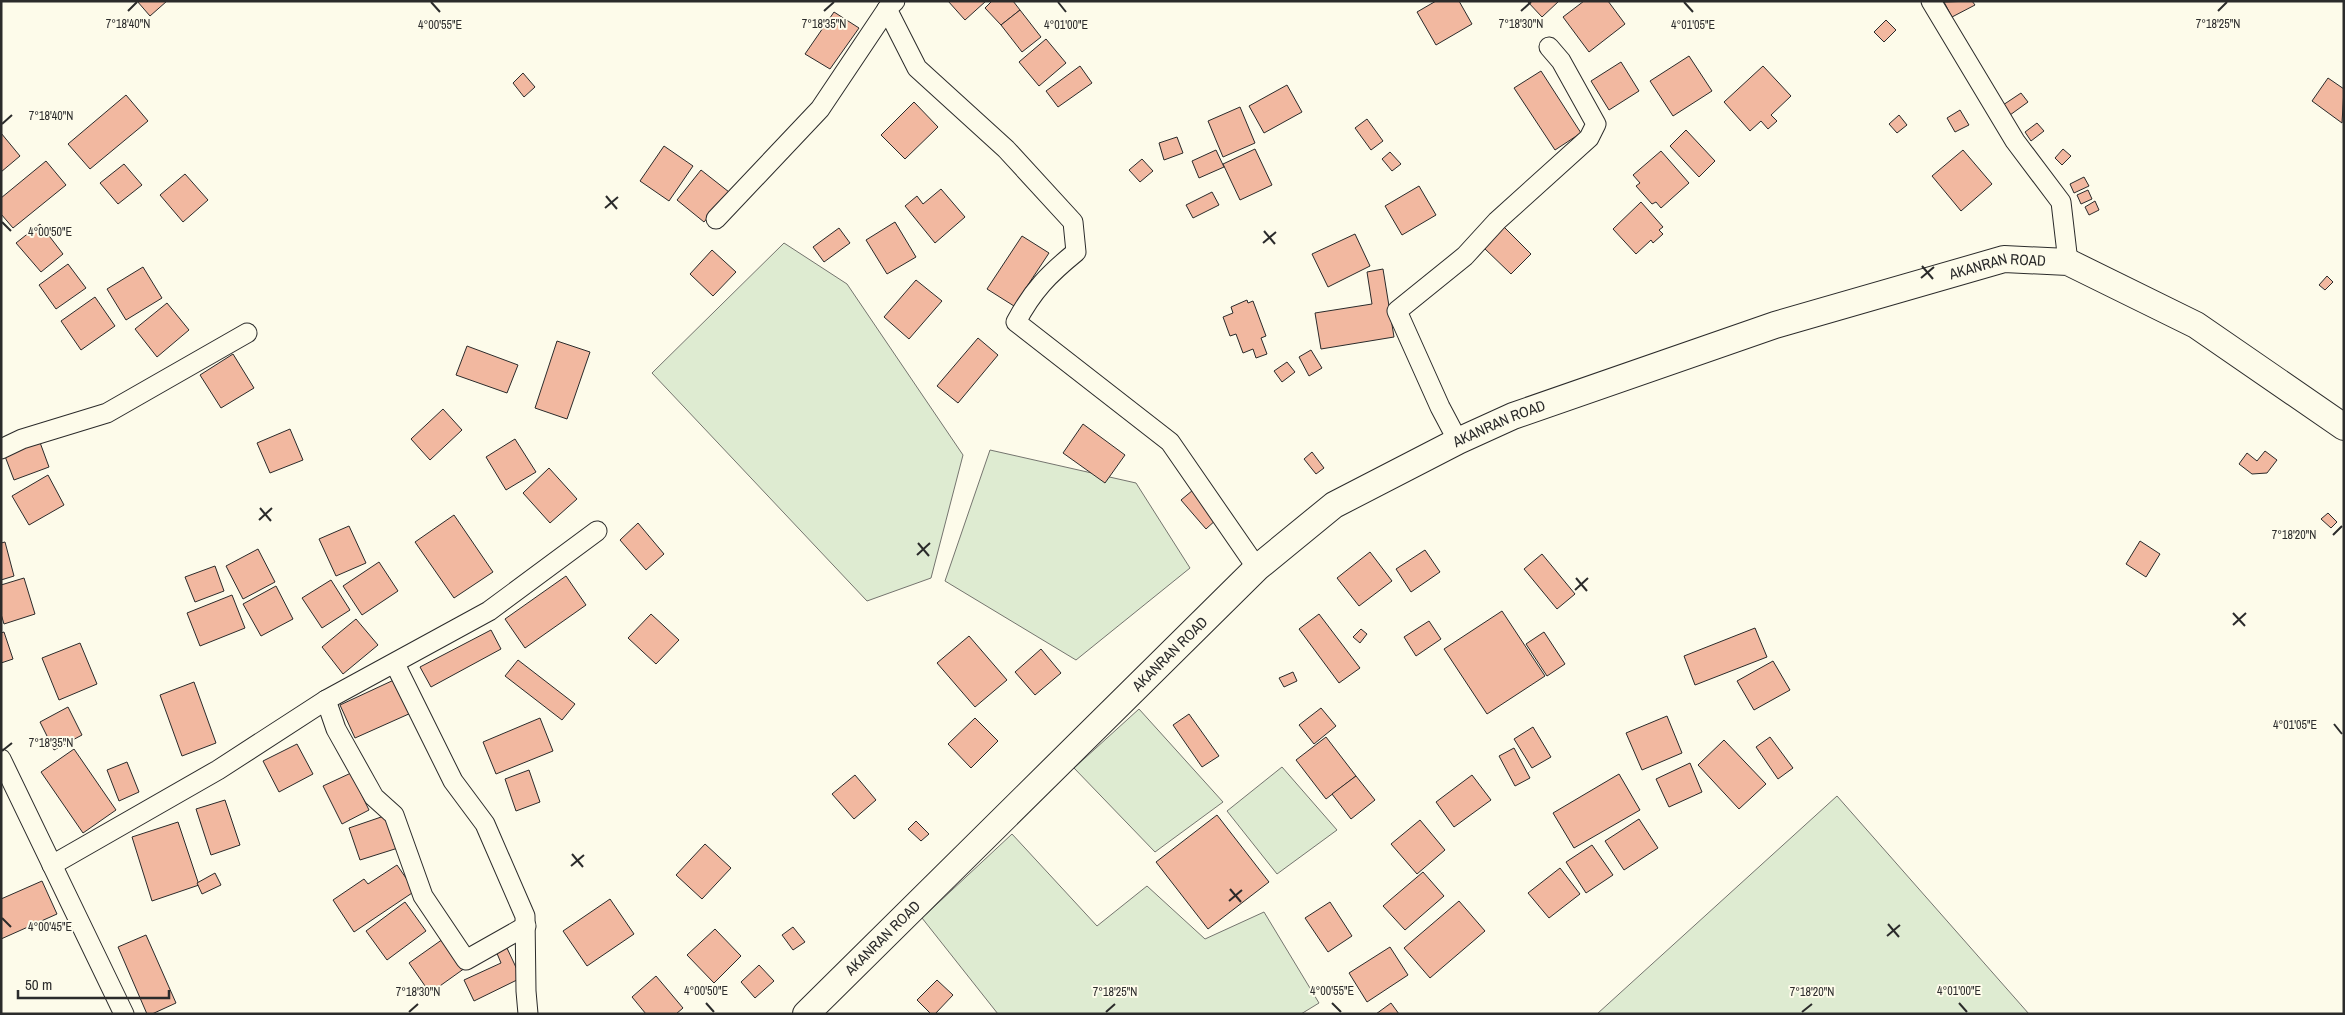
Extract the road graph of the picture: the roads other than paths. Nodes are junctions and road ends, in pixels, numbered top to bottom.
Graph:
1 (1931, 1) edge
2 (891, 5) edge
3 (1550, 46) dead end
4 (716, 219) dead end
5 (2068, 262) junction
6 (247, 333) dead end
7 (2344, 427) edge
8 (1458, 441) junction
9 (1, 449) edge
10 (597, 531) dead end
11 (1257, 568) junction
12 (395, 664) junction
13 (326, 700) junction
14 (1, 759) edge
15 (52, 865) junction
16 (526, 926) junction
17 (124, 1014) edge
18 (528, 1014) edge
19 (807, 1014) edge

1 - 5 street
2 - 4 street
2 - 11 street
3 - 8 street
5 - 7 main road, AKANRAN ROAD
5 - 8 main road, AKANRAN ROAD
6 - 9 street
8 - 11 main road, AKANRAN ROAD
10 - 12 street
11 - 19 main road, AKANRAN ROAD
12 - 13 street
12 - 16 street
13 - 15 street
13 - 16 street
14 - 15 street
15 - 17 street
16 - 18 street

